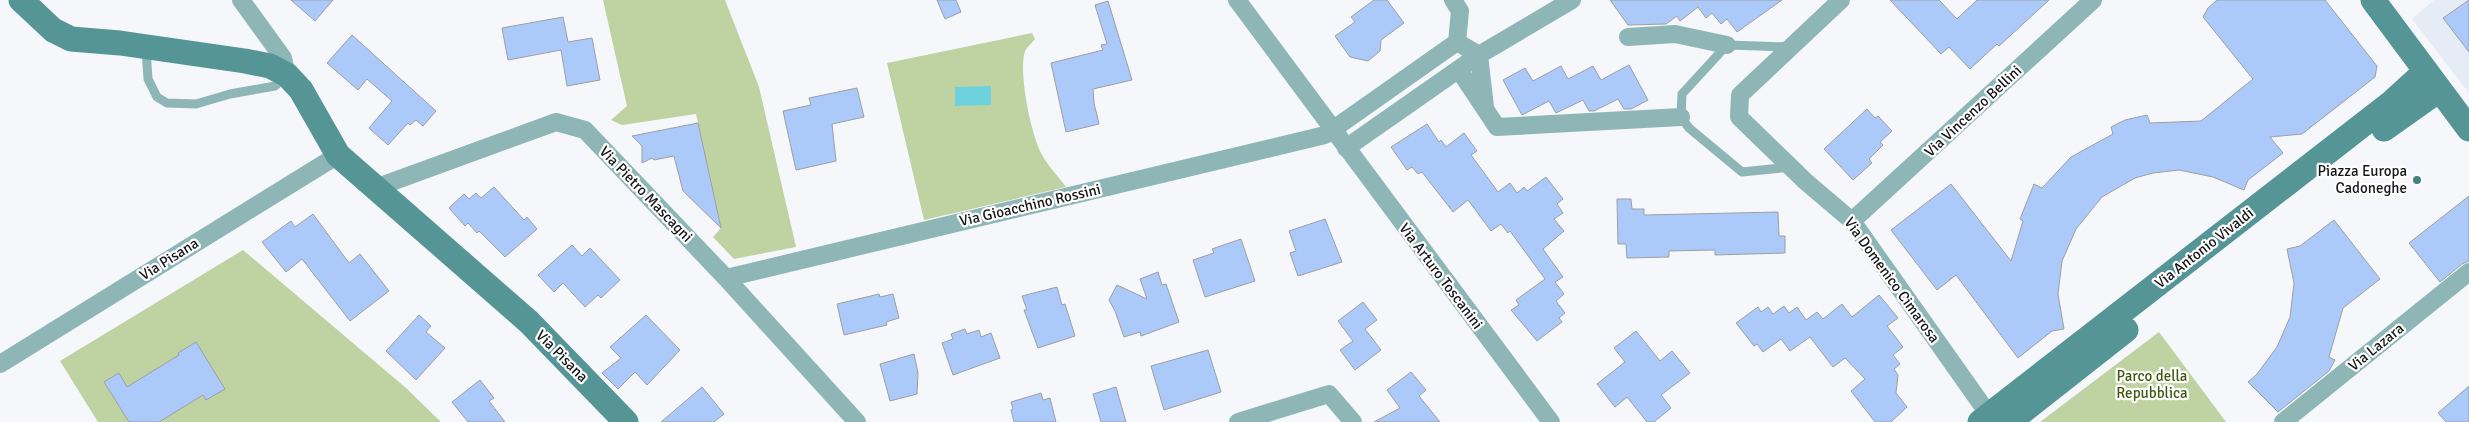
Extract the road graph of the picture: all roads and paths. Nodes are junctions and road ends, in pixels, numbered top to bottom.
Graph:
1 (241, 0) edge
2 (1237, 0) edge
3 (1453, 0) edge
4 (1572, 0) edge
5 (1841, 0) edge
6 (2093, 0) edge
7 (2373, 0) edge
8 (26, 3) edge
9 (1628, 37) dead end
10 (1457, 42) junction
11 (1726, 45) junction
12 (146, 46) junction
13 (1791, 47) junction
14 (1479, 55) junction
15 (1459, 70) junction
16 (287, 75) junction
17 (2433, 80) junction
18 (1486, 110) junction
19 (1680, 117) junction
20 (1332, 129) junction
21 (2469, 129) edge
22 (1346, 148) junction
23 (338, 154) junction
24 (1791, 167) junction
25 (375, 188) junction
26 (1852, 221) junction
27 (2469, 272) edge
28 (726, 278) junction
29 (0, 364) edge
30 (1993, 420) edge
31 (626, 422) edge
32 (857, 422) edge
33 (1238, 422) edge
34 (1353, 422) edge
35 (1551, 422) edge
36 (2283, 422) edge

1 - 16 street, Via Pisana
2 - 20 street, Via Arturo Toscanini
3 - 10 street
4 - 14 street
5 - 13 street, Via Domenico Cimarosa
6 - 26 street, Via Vincenzo Bellini
7 - 17 street
8 - 12 street, Via Pisana
9 - 11 street
10 - 14 street
10 - 20 street
11 - 13 lane
11 - 19 lane
12 - 16 street, Via Pisana
12 - 16 lane
13 - 24 street, Via Domenico Cimarosa
14 - 15 street
14 - 18 street
15 - 18 street
15 - 22 street
16 - 23 street, Via Pisana
17 - 21 street
17 - 30 street, Via Antonio Vivaldi
18 - 19 street
19 - 24 lane
20 - 22 street, Via Arturo Toscanini
20 - 28 street, Via Gioacchino Rossini
22 - 35 street, Via Arturo Toscanini
23 - 25 street, Via Pisana
23 - 29 street, Via Pisana
24 - 26 street, Via Domenico Cimarosa
25 - 28 street, Via Pietro Mascagni
25 - 31 street, Via Pisana
26 - 30 street, Via Domenico Cimarosa
27 - 36 street, Via Lazara
28 - 32 street, Via Pietro Mascagni
33 - 34 street

